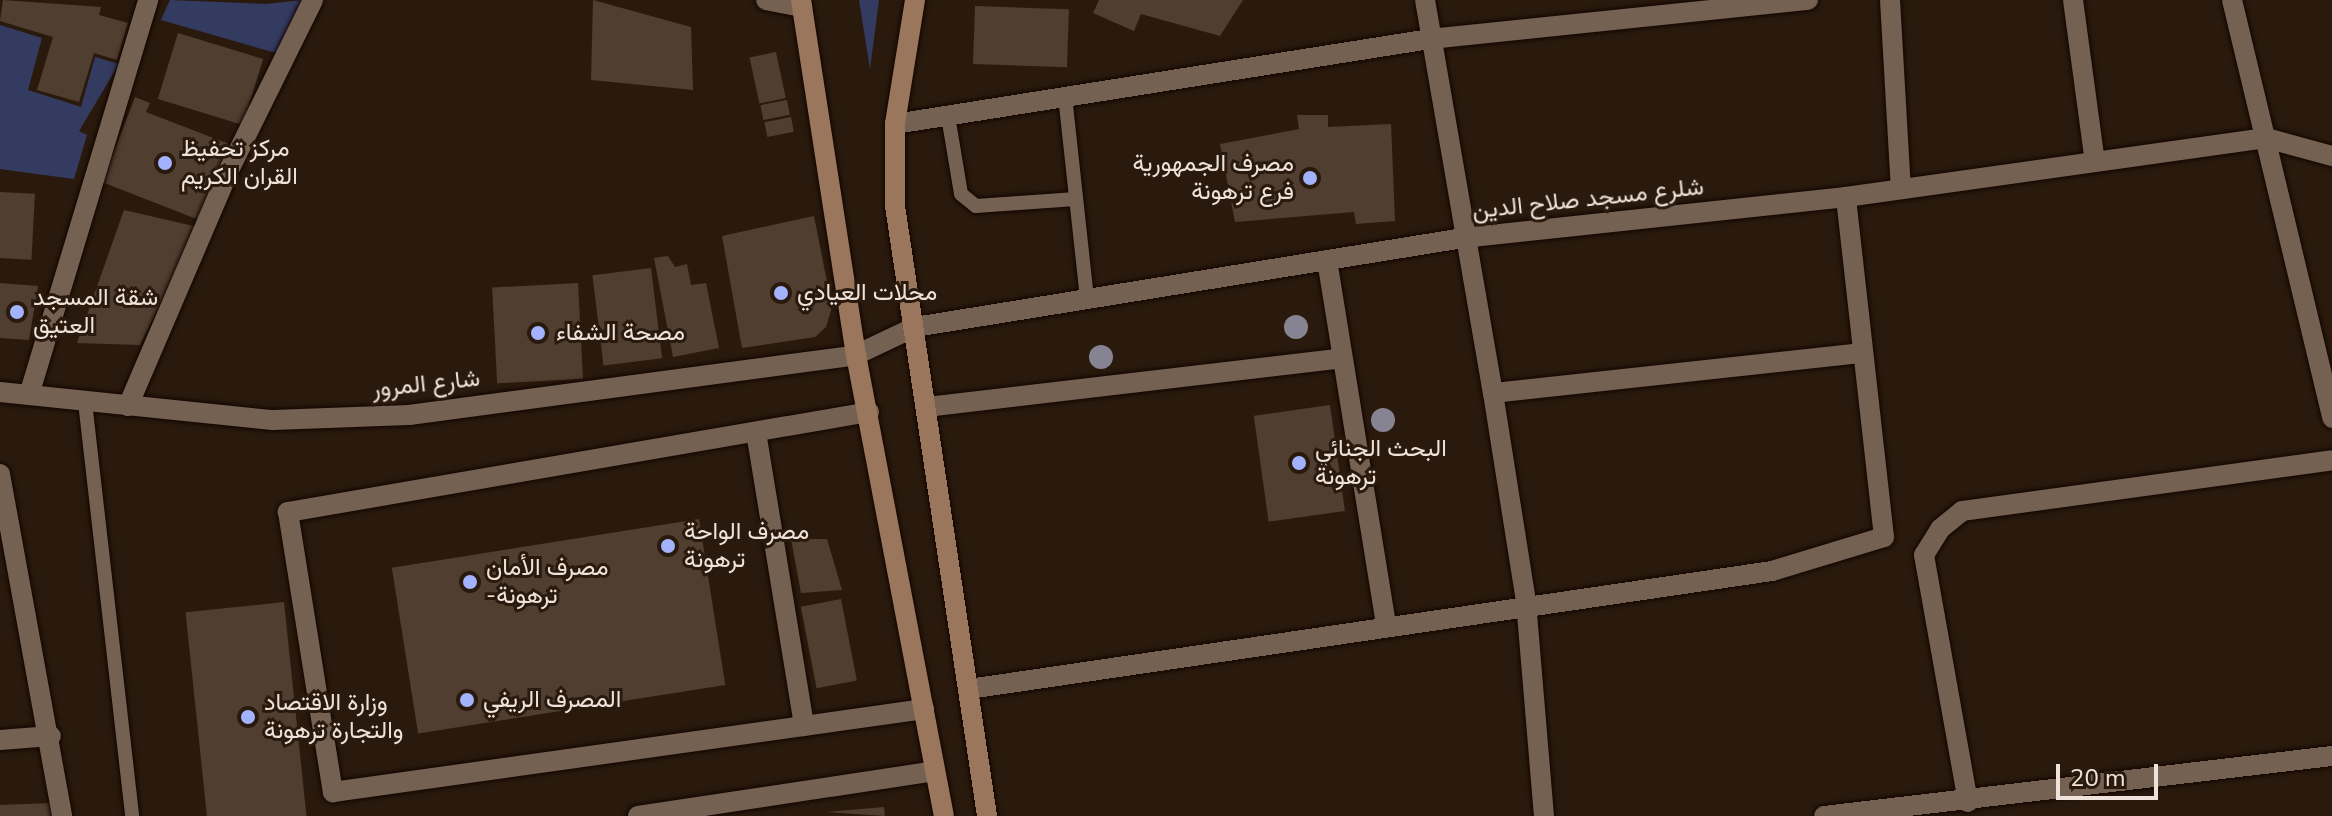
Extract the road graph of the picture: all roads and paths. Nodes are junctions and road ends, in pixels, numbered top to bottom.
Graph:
1 (148, 0) edge
2 (313, 0) edge
3 (766, 0) edge
4 (915, 0) edge
5 (1425, 0) edge
6 (1808, 0) edge
7 (1890, 0) edge
8 (2073, 0) edge
9 (2232, 0) edge
10 (802, 3) edge
11 (1430, 39) junction
12 (1065, 96) junction
13 (948, 116) junction
14 (895, 124) junction
15 (2266, 138) junction
16 (2332, 156) edge
17 (2095, 162) junction
18 (1901, 188) junction
19 (1846, 197) junction
20 (1076, 199) junction
21 (1463, 238) junction
22 (1327, 260) junction
23 (1087, 299) junction
24 (915, 327) junction
25 (1862, 353) junction
26 (856, 355) junction
27 (1342, 358) junction
28 (0, 392) edge
29 (1493, 393) junction
30 (29, 395) junction
31 (85, 402) junction
32 (128, 406) junction
33 (927, 407) junction
34 (869, 412) junction
35 (2332, 418) edge
36 (756, 432) junction
37 (2332, 460) edge
38 (0, 474) edge
39 (1526, 602) junction
40 (1386, 624) junction
41 (969, 689) junction
42 (924, 709) junction
43 (804, 726) junction
44 (51, 736) junction
45 (0, 740) edge
46 (2332, 756) edge
47 (935, 771) junction
48 (1968, 802) junction
49 (62, 816) edge
50 (132, 816) edge
51 (638, 816) edge
52 (944, 816) edge
53 (987, 816) edge
54 (1544, 816) edge
55 (1824, 816) edge

1 - 30 street
2 - 32 street
3 - 10 street
4 - 14 street
5 - 11 street
6 - 11 street
7 - 18 street
8 - 17 street
9 - 15 street
10 - 26 street
11 - 12 street
11 - 21 street
12 - 13 street
12 - 20 lane
13 - 14 street
13 - 20 lane
14 - 24 street
15 - 16 street, شلرع مسجد صلاح الدين
15 - 17 street, شلرع مسجد صلاح الدين
15 - 35 street
17 - 18 street, شلرع مسجد صلاح الدين
18 - 19 street, شلرع مسجد صلاح الدين
19 - 21 street, شلرع مسجد صلاح الدين
19 - 25 street
20 - 23 lane
21 - 22 street, شلرع مسجد صلاح الدين
21 - 29 street
22 - 23 street, شلرع مسجد صلاح الدين
22 - 27 street
23 - 24 street, شلرع مسجد صلاح الدين
24 - 26 street, شلرع مسجد صلاح الدين
24 - 33 street
25 - 29 street
25 - 39 street
26 - 32 street, شارع المرور
26 - 34 street
27 - 33 street
27 - 40 street
28 - 30 street, شارع المرور
29 - 39 street
30 - 31 street, شارع المرور
31 - 32 street, شارع المرور
31 - 50 lane
33 - 41 street
34 - 36 street
34 - 42 street
36 - 43 street
36 - 43 street
37 - 48 street
38 - 44 street
39 - 40 street
39 - 54 street
40 - 41 street
41 - 53 street
42 - 43 street
42 - 47 street
44 - 45 street
44 - 49 street
46 - 48 street
47 - 51 street
47 - 52 street
48 - 55 street

